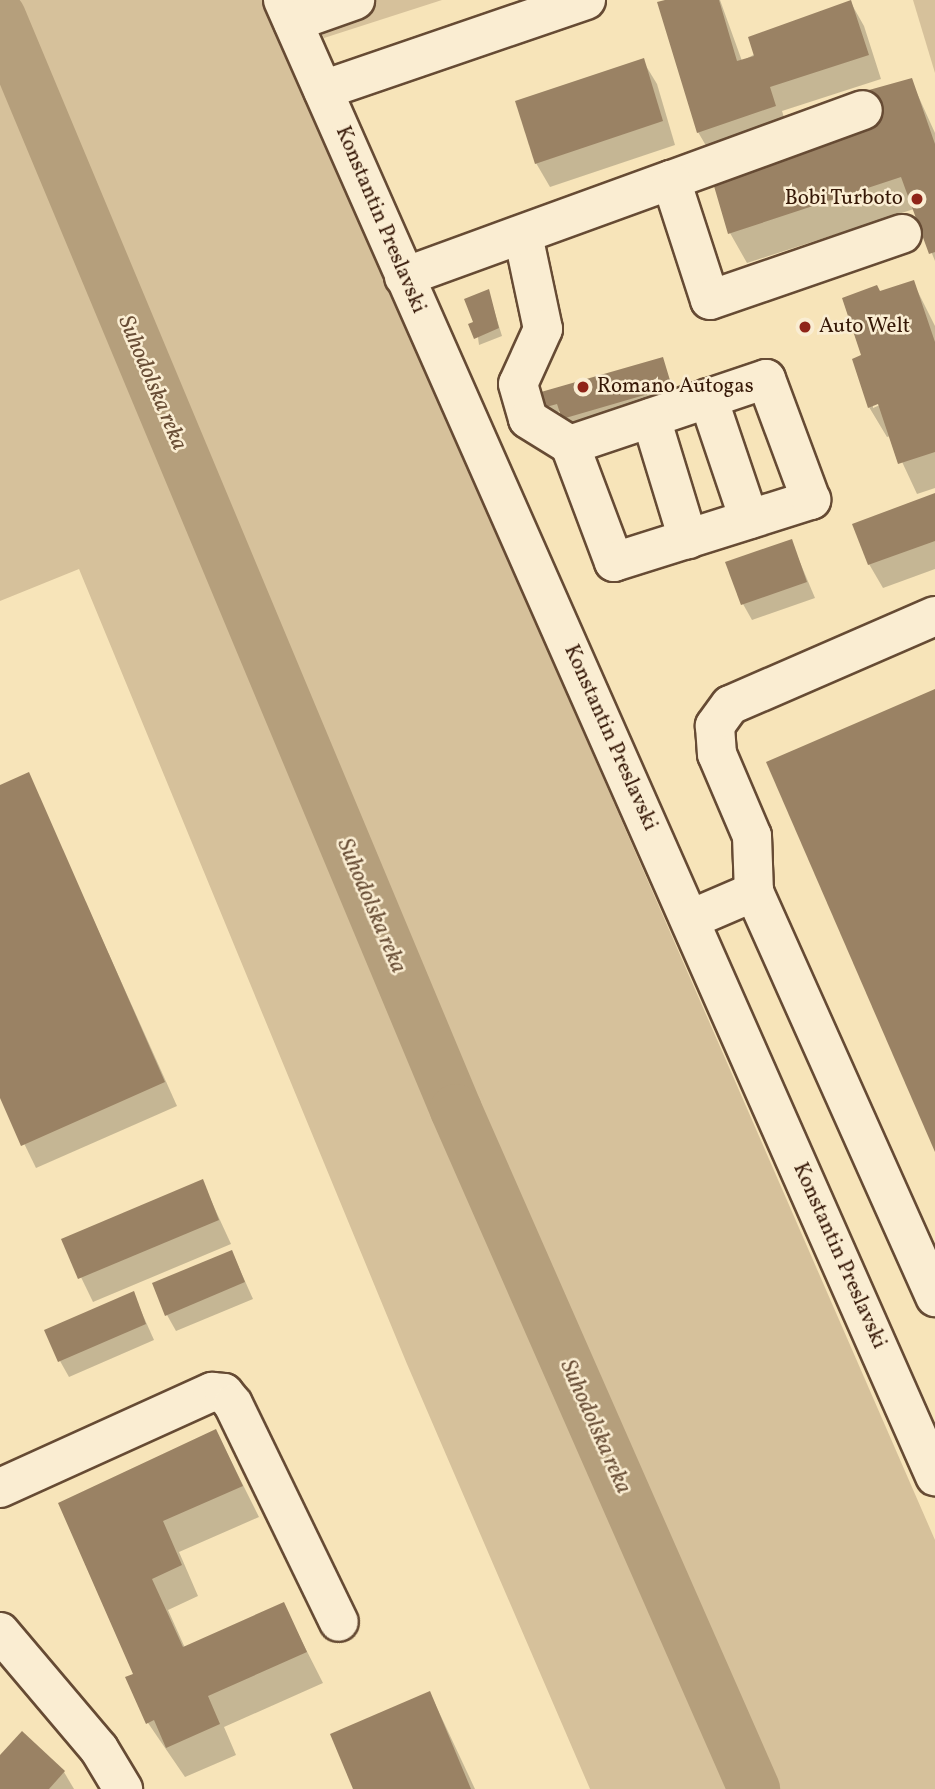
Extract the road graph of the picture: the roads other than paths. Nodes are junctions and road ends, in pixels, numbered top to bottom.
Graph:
1 (355, 0) edge
2 (586, 0) edge
3 (288, 11) edge
4 (323, 90) junction
5 (863, 110) dead end
6 (671, 180) junction
7 (902, 234) dead end
8 (523, 235) junction
9 (404, 277) junction
10 (708, 398) junction
11 (651, 418) junction
12 (570, 445) junction
13 (749, 519) junction
14 (688, 539) junction
15 (935, 616) edge
16 (754, 892) junction
17 (691, 919) junction
18 (935, 1297) edge
19 (935, 1476) edge
20 (0, 1488) edge
21 (339, 1622) dead end
22 (0, 1632) edge
23 (123, 1789) edge

1 - 3 street
2 - 4 street
3 - 4 street, Konstantin Preslavski
4 - 9 street, Konstantin Preslavski
5 - 6 street
6 - 7 street
6 - 8 street
8 - 9 street
8 - 12 street
9 - 17 street, Konstantin Preslavski
10 - 11 street
10 - 13 street
10 - 13 street
11 - 12 street
11 - 14 street
12 - 14 street
13 - 14 street
15 - 16 street
16 - 17 street
16 - 18 street
17 - 19 street, Konstantin Preslavski
20 - 21 street
22 - 23 street

